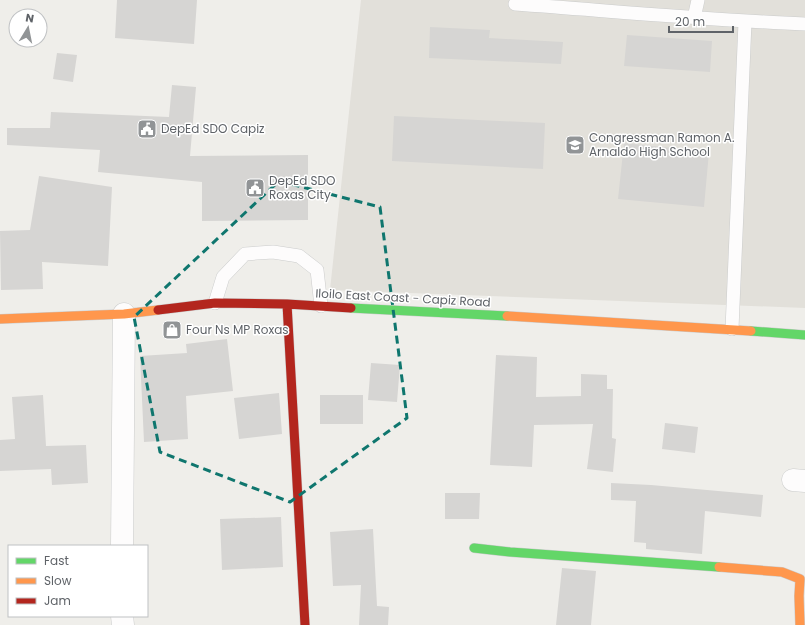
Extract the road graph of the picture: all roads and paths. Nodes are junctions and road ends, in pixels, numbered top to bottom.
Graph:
1 (698, 0) edge
2 (515, 4) dead end
3 (694, 18) junction
4 (745, 22) junction
5 (805, 24) edge
6 (215, 303) junction
7 (287, 304) junction
8 (321, 306) junction
9 (124, 314) junction
10 (0, 319) edge
11 (732, 329) junction
12 (805, 335) edge
13 (122, 545) edge
14 (474, 548) dead end
15 (305, 625) edge
16 (800, 625) edge

1 - 3 lane
2 - 3 lane
3 - 4 lane
4 - 5 lane
4 - 11 lane
6 - 7 main road, Iloilo East Coast - Capiz Road
6 - 8 lane
6 - 9 main road, Iloilo East Coast - Capiz Road
7 - 8 main road, Iloilo East Coast - Capiz Road
7 - 15 main road
8 - 11 main road, Iloilo East Coast - Capiz Road
9 - 10 main road, Iloilo East Coast - Capiz Road
9 - 13 street
11 - 12 main road, Iloilo East Coast - Capiz Road
14 - 16 main road

